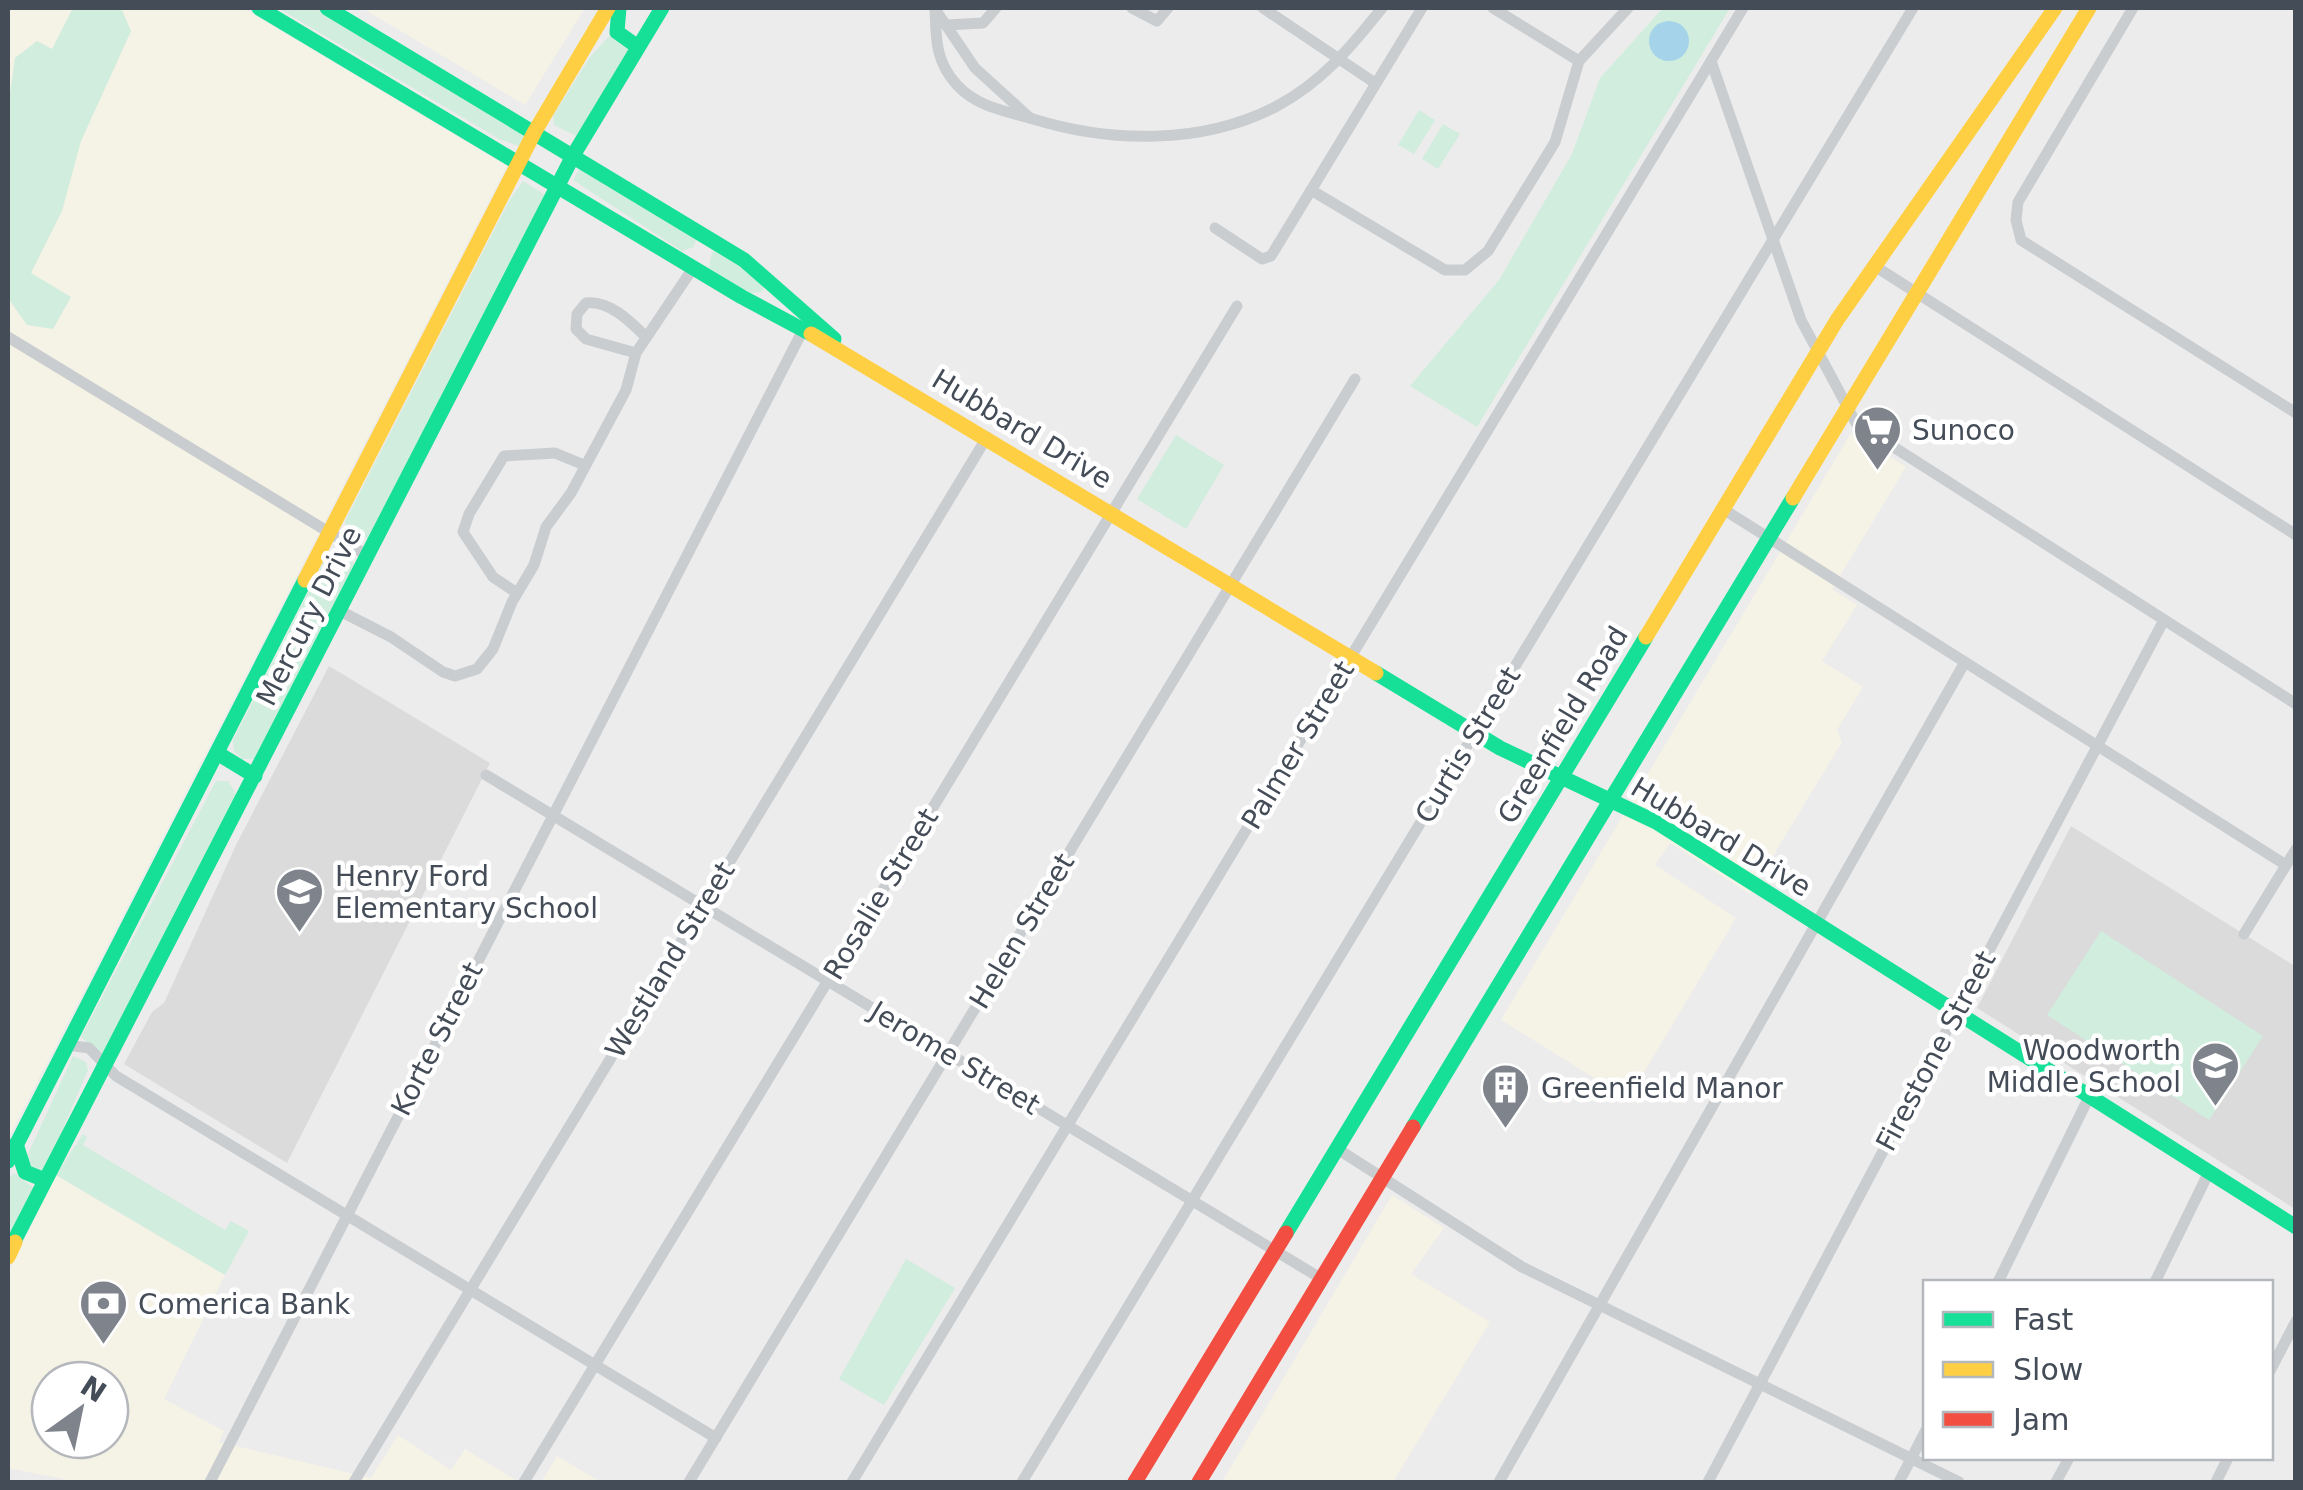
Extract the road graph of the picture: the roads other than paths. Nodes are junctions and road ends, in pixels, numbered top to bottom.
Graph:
1 (259, 8) edge
2 (327, 8) edge
3 (608, 8) edge
4 (619, 8) edge
5 (660, 8) edge
6 (935, 8) edge
7 (996, 8) edge
8 (1132, 8) edge
9 (1168, 8) edge
10 (1263, 8) edge
11 (1382, 8) edge
12 (1422, 8) edge
13 (1493, 8) edge
14 (1628, 8) edge
15 (1744, 8) edge
16 (1914, 8) edge
17 (2055, 8) edge
18 (2090, 8) edge
19 (2132, 8) edge
20 (947, 25) junction
21 (638, 47) junction
22 (1340, 60) junction
23 (1580, 61) junction
24 (1711, 61) junction
25 (1375, 83) junction
26 (1030, 118) junction
27 (535, 131) junction
28 (574, 154) junction
29 (519, 166) junction
30 (557, 188) junction
31 (1312, 190) junction
32 (1214, 228) dead end
33 (710, 238) junction
34 (1773, 240) junction
35 (1873, 265) junction
36 (692, 268) junction
37 (771, 282) junction
38 (1917, 294) junction
39 (754, 304) junction
40 (1236, 306) dead end
41 (802, 330) junction
42 (646, 337) junction
43 (8, 338) edge
44 (1818, 352) junction
45 (636, 353) junction
46 (852, 355) junction
47 (1356, 379) dead end
48 (1847, 409) junction
49 (2296, 413) edge
50 (987, 438) junction
51 (584, 465) junction
52 (1723, 509) junction
53 (1113, 513) junction
54 (329, 534) junction
55 (2296, 535) edge
56 (1769, 538) junction
57 (368, 556) junction
58 (1231, 586) junction
59 (517, 593) junction
60 (340, 612) junction
61 (2164, 620) junction
62 (1350, 658) junction
63 (1965, 662) junction
64 (2296, 704) edge
65 (1475, 733) junction
66 (2097, 746) junction
67 (217, 753) junction
68 (486, 774) dead end
69 (254, 776) junction
70 (1561, 777) junction
71 (1611, 800) junction
72 (552, 814) junction
73 (2296, 849) edge
74 (2286, 865) junction
75 (703, 905) junction
76 (1816, 924) junction
77 (2244, 934) dead end
78 (828, 981) junction
79 (1956, 1012) junction
80 (66, 1045) junction
81 (948, 1054) junction
82 (102, 1067) junction
83 (2090, 1097) junction
84 (1069, 1126) junction
85 (16, 1144) junction
86 (1336, 1148) junction
87 (8, 1161) edge
88 (2209, 1172) junction
89 (1383, 1178) junction
90 (46, 1180) junction
91 (1192, 1201) junction
92 (346, 1216) junction
93 (2296, 1227) edge
94 (10, 1250) edge
95 (1275, 1251) junction
96 (1322, 1279) junction
97 (1999, 1280) edge
98 (2156, 1280) edge
99 (470, 1290) junction
100 (1600, 1305) junction
101 (2296, 1321) edge
102 (596, 1366) junction
103 (2273, 1366) edge
104 (1760, 1384) junction
105 (1923, 1436) edge
106 (716, 1438) junction
107 (1911, 1459) junction
108 (210, 1482) edge
109 (354, 1482) edge
110 (524, 1482) edge
111 (689, 1482) edge
112 (852, 1482) edge
113 (1022, 1482) edge
114 (1135, 1482) edge
115 (1199, 1482) edge
116 (1498, 1482) edge
117 (1708, 1482) edge
118 (1900, 1482) edge
119 (1959, 1482) edge

1 - 29 street, Hubbard Drive
2 - 27 street, Hubbard Drive
3 - 27 street, Mercury Drive
4 - 21 street
5 - 21 street, Mercury Drive
6 - 20 street
6 - 26 street
7 - 20 street
8 - 9 street
10 - 22 street
11 - 22 street
12 - 25 street
13 - 23 street
14 - 23 street
15 - 24 street, Palmer Street
16 - 34 street, Curtis Street
17 - 35 street, Greenfield Road
18 - 38 street
19 - 49 street
20 - 26 street
21 - 28 street, Mercury Drive
22 - 25 street
22 - 26 street
23 - 31 street
24 - 34 street
24 - 62 street, Palmer Street
25 - 31 street
27 - 28 street, Hubbard Drive
27 - 29 street, Mercury Drive
28 - 30 street, Mercury Drive
28 - 33 street, Hubbard Drive
29 - 30 street, Hubbard Drive
29 - 54 street, Mercury Drive
30 - 36 street, Hubbard Drive
30 - 57 street, Mercury Drive
31 - 32 street
33 - 36 street
33 - 37 street, Hubbard Drive
34 - 44 street
34 - 65 street, Curtis Street
35 - 38 street
35 - 44 street, Greenfield Road
36 - 39 street, Hubbard Drive
36 - 42 street
37 - 39 street
37 - 46 street, Hubbard Drive
38 - 48 street
38 - 55 street
39 - 41 street, Hubbard Drive
40 - 53 street, Rosalie Street
41 - 46 street, Hubbard Drive
41 - 72 street, Korte Street
42 - 45 street
42 - 45 street
43 - 54 street
44 - 48 street
44 - 52 street, Greenfield Road
45 - 51 street
46 - 50 street, Hubbard Drive
47 - 58 street, Helen Street
48 - 56 street
48 - 61 street
50 - 53 street, Hubbard Drive
50 - 75 street, Westland Street
51 - 59 street
51 - 59 street
52 - 56 street
52 - 70 street, Greenfield Road
53 - 58 street, Hubbard Drive
53 - 78 street, Rosalie Street
54 - 57 street
54 - 67 street, Mercury Drive
56 - 63 street
56 - 71 street
57 - 60 street, Mercury Drive
58 - 62 street, Hubbard Drive
58 - 81 street, Helen Street
59 - 60 street
60 - 69 street, Mercury Drive
61 - 64 street
61 - 66 street, Firestone Street
62 - 65 street, Hubbard Drive
62 - 84 street, Palmer Street
63 - 66 street
63 - 76 street
65 - 70 street, Hubbard Drive
65 - 91 street, Curtis Street
66 - 74 street
66 - 79 street, Firestone Street
67 - 69 street
67 - 80 street, Mercury Drive
68 - 72 street, Jerome Street
69 - 82 street, Mercury Drive
70 - 71 street, Hubbard Drive
70 - 86 street, Greenfield Road
71 - 76 street, Hubbard Drive
71 - 89 street
72 - 75 street, Jerome Street
72 - 92 street, Korte Street
73 - 74 street
74 - 77 street
75 - 78 street, Jerome Street
75 - 99 street, Westland Street
76 - 79 street, Hubbard Drive
76 - 100 street
78 - 81 street, Jerome Street
78 - 102 street, Rosalie Street
79 - 83 street, Hubbard Drive
79 - 104 street, Firestone Street
80 - 82 street
80 - 85 street, Mercury Drive
81 - 84 street, Jerome Street
81 - 106 street, Helen Street
82 - 90 street, Mercury Drive
82 - 92 street
83 - 88 street, Hubbard Drive
83 - 97 street
84 - 91 street, Jerome Street
84 - 112 street, Palmer Street
85 - 87 street, Mercury Drive
85 - 90 street
86 - 89 street
86 - 95 street, Greenfield Road
88 - 93 street, Hubbard Drive
88 - 98 street
89 - 96 street
89 - 100 street
90 - 94 street, Mercury Drive
91 - 95 street, Jerome Street
91 - 113 street, Curtis Street
92 - 99 street
92 - 108 street, Korte Street
95 - 96 street, Jerome Street
95 - 114 street, Greenfield Road
96 - 115 street
99 - 102 street
99 - 109 street, Westland Street
100 - 104 street
100 - 116 street
101 - 103 street
102 - 106 street
102 - 110 street, Rosalie Street
104 - 107 street
104 - 117 street, Firestone Street
105 - 107 street
106 - 111 street, Helen Street
107 - 118 street
107 - 119 street

